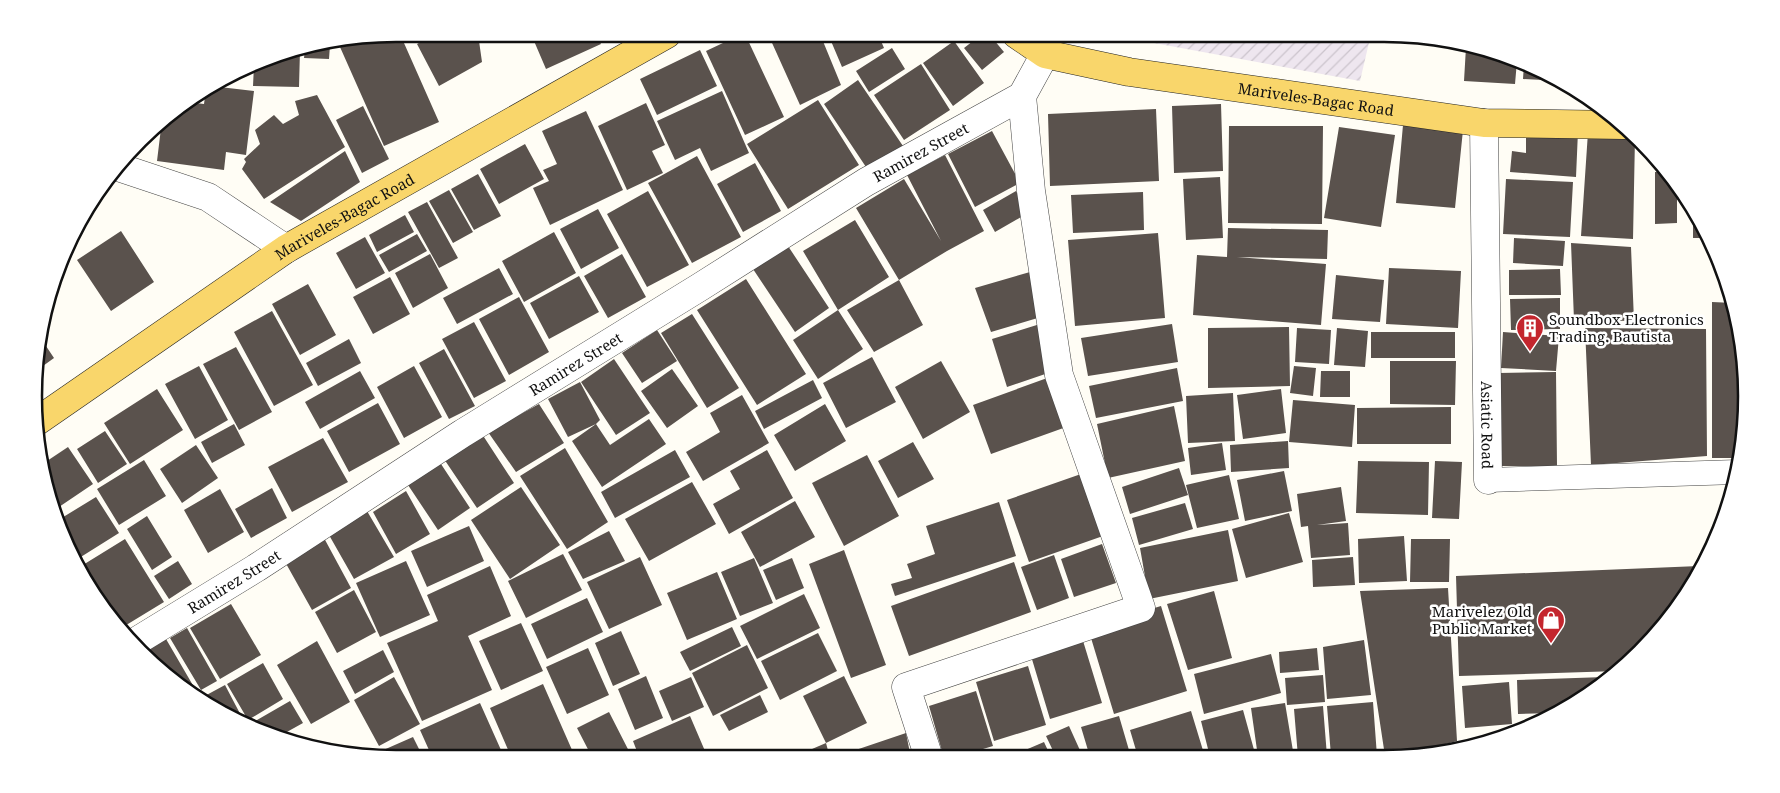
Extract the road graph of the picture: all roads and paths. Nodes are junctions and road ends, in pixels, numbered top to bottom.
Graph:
1 (653, 42) edge
2 (1028, 42) edge
3 (1045, 54) junction
4 (1022, 96) junction
5 (1484, 123) junction
6 (1610, 125) edge
7 (127, 167) edge
8 (286, 249) junction
9 (43, 417) edge
10 (1729, 472) edge
11 (1488, 480) joint
12 (139, 640) edge
13 (926, 750) edge

1 - 8 main road, Mariveles-Bagac Road
2 - 3 main road, Mariveles-Bagac Road
3 - 4 street
3 - 5 main road, Mariveles-Bagac Road
4 - 12 street, Ramirez Street
4 - 13 street
5 - 6 main road, Mariveles-Bagac Road
5 - 11 street, Asiatic Road
7 - 8 street
8 - 9 main road, Mariveles-Bagac Road
10 - 11 lane, Asiatic Road

